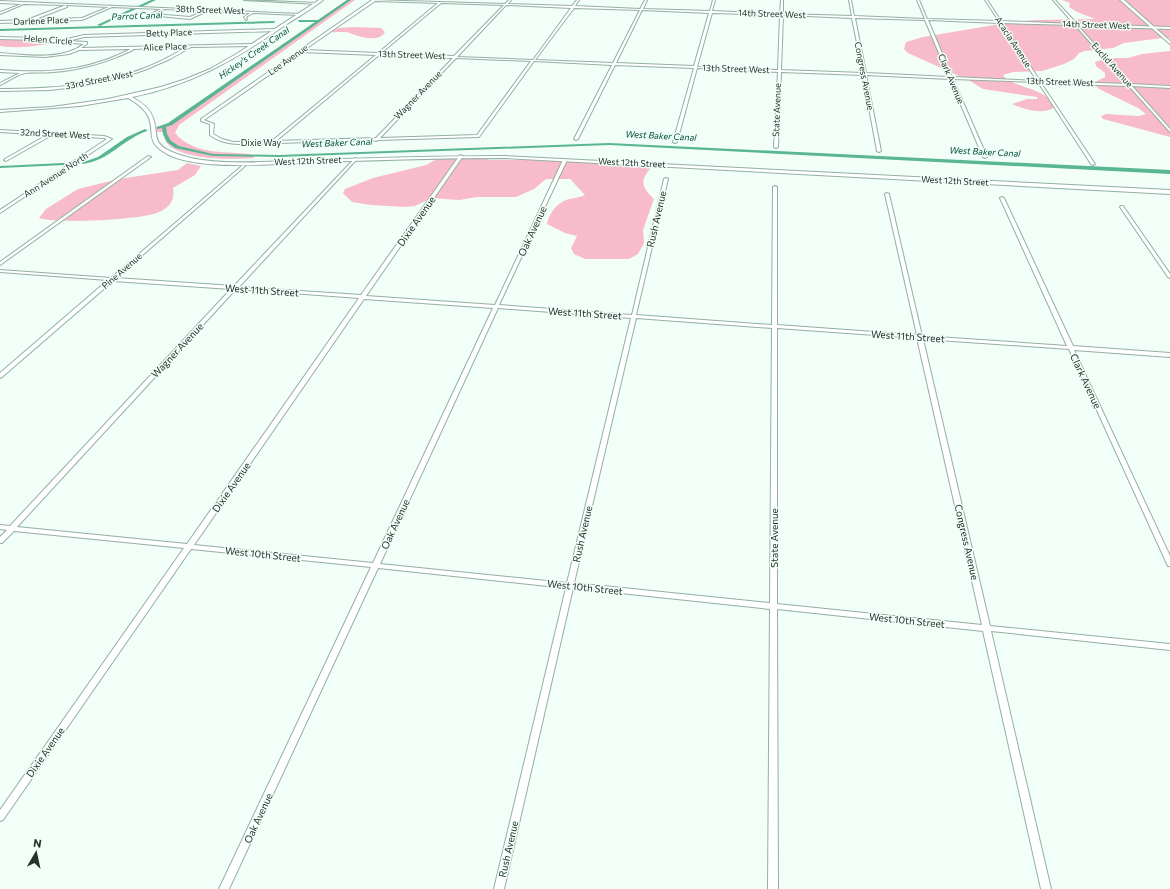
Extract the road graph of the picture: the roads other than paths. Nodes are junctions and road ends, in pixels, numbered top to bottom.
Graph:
1 (19, 0) edge
2 (245, 0) edge
3 (321, 0) edge
4 (374, 0) edge
5 (510, 0) edge
6 (578, 0) edge
7 (646, 0) edge
8 (714, 0) edge
9 (782, 0) edge
10 (850, 0) edge
11 (918, 0) edge
12 (986, 0) edge
13 (1054, 0) edge
14 (1122, 0) edge
15 (441, 1) edge
16 (0, 2) edge
17 (13, 2) junction
18 (26, 3) junction
19 (317, 3) junction
20 (69, 4) junction
21 (505, 5) junction
22 (112, 6) junction
23 (573, 7) junction
24 (163, 8) junction
25 (208, 10) junction
26 (641, 10) junction
27 (253, 12) junction
28 (711, 12) junction
29 (0, 13) edge
30 (299, 14) junction
31 (781, 14) junction
32 (853, 17) junction
33 (246, 19) dead end
34 (926, 20) junction
35 (29, 21) junction
36 (0, 22) edge
37 (1000, 22) junction
38 (1076, 25) junction
39 (1152, 27) junction
40 (1170, 28) edge
41 (274, 30) junction
42 (0, 38) edge
43 (64, 41) junction
44 (1170, 43) edge
45 (252, 45) junction
46 (191, 46) junction
47 (133, 48) junction
48 (78, 49) junction
49 (302, 51) junction
50 (0, 54) edge
51 (377, 54) junction
52 (455, 57) junction
53 (534, 60) junction
54 (614, 64) junction
55 (696, 67) junction
56 (779, 70) junction
57 (0, 71) edge
58 (24, 72) junction
59 (864, 74) junction
60 (950, 78) junction
61 (1039, 81) junction
62 (0, 84) edge
63 (1129, 85) junction
64 (1170, 87) edge
65 (0, 90) edge
66 (127, 96) junction
67 (0, 111) edge
68 (202, 120) joint
69 (0, 131) edge
70 (1170, 131) edge
71 (51, 134) junction
72 (110, 138) joint
73 (576, 139) dead end
74 (376, 140) junction
75 (676, 142) dead end
76 (272, 143) junction
77 (776, 147) dead end
78 (879, 151) dead end
79 (461, 156) junction
80 (149, 157) dead end
81 (984, 157) dead end
82 (6, 160) dead end
83 (355, 160) junction
84 (565, 160) junction
85 (1093, 164) dead end
86 (243, 166) dead end
87 (666, 179) dead end
88 (775, 187) dead end
89 (1170, 192) edge
90 (887, 194) dead end
91 (1002, 198) dead end
92 (1122, 207) dead end
93 (0, 212) edge
94 (0, 264) edge
95 (0, 271) edge
96 (1170, 277) edge
97 (112, 279) junction
98 (236, 288) junction
99 (363, 297) junction
100 (496, 306) junction
101 (633, 316) junction
102 (774, 326) junction
103 (920, 337) junction
104 (1071, 348) junction
105 (1170, 355) edge
106 (0, 376) edge
107 (0, 527) edge
108 (12, 528) junction
109 (0, 541) edge
110 (189, 546) junction
111 (1170, 564) edge
112 (376, 565) junction
113 (570, 586) junction
114 (773, 606) junction
115 (987, 629) junction
116 (1170, 648) edge
117 (0, 817) edge
118 (224, 889) edge
119 (499, 889) edge
120 (772, 889) edge
121 (1046, 889) edge

1 - 17 street
2 - 19 street
3 - 19 street
4 - 15 street, 14th Street West
4 - 49 street, Lee Avenue
5 - 21 street, Wagner Avenue
6 - 23 street
7 - 26 street
8 - 28 street
9 - 31 street, State Avenue
10 - 32 street, Congress Avenue
11 - 34 street, Clark Avenue
12 - 37 street, Acacia Avenue
13 - 38 street, Euclid Avenue
14 - 39 street
15 - 21 street, 14th Street West
15 - 51 street
16 - 17 street, 38th Street West
17 - 18 street, 38th Street West
18 - 20 street, 38th Street West
18 - 29 street
19 - 30 street
20 - 22 street, 38th Street West
20 - 35 street
21 - 23 street, 14th Street West
21 - 52 street, Wagner Avenue
22 - 24 street, 38th Street West
22 - 35 street, Darlene Place
23 - 26 street, 14th Street West
23 - 53 street
24 - 25 street, 38th Street West
24 - 25 street
25 - 27 street, 38th Street West
26 - 28 street, 14th Street West
26 - 54 street
27 - 30 street, 38th Street West
27 - 33 street
28 - 31 street, 14th Street West
28 - 55 street
30 - 41 street
31 - 32 street, 14th Street West
31 - 56 street, State Avenue
32 - 34 street, 14th Street West
32 - 59 street, Congress Avenue
34 - 37 street, 14th Street West
34 - 60 street, Clark Avenue
35 - 36 street, Darlene Place
37 - 38 street, 14th Street West
37 - 61 street, Acacia Avenue
38 - 39 street, 14th Street West
38 - 63 street, Euclid Avenue
39 - 40 street, 14th Street West
39 - 44 street
41 - 43 street, Betty Place
41 - 45 street
42 - 43 street, Helen Circle
43 - 48 street, Helen Circle
45 - 46 street, Alice Place
45 - 66 street
46 - 47 street, Alice Place
46 - 65 street, 33rd Street West
47 - 48 street, Alice Place
47 - 58 street
48 - 50 street, Alice Place
49 - 51 street, 13th Street West
49 - 68 street, Lee Avenue
51 - 52 street, 13th Street West
51 - 76 street
52 - 53 street, 13th Street West
52 - 74 street, Wagner Avenue
53 - 54 street, 13th Street West
53 - 74 street, Dixie Way
54 - 55 street, 13th Street West
54 - 73 street
55 - 56 street, 13th Street West
55 - 75 street
56 - 59 street, 13th Street West
56 - 77 street, State Avenue
57 - 58 street
58 - 62 street
59 - 60 street, 13th Street West
59 - 78 street, Congress Avenue
60 - 61 street, 13th Street West
60 - 81 street, Clark Avenue
61 - 63 street, 13th Street West
61 - 85 street, Acacia Avenue
63 - 64 street, 13th Street West
63 - 70 street, Euclid Avenue
66 - 67 street
66 - 83 street, West 12th Street
68 - 76 street, Dixie Way
69 - 71 street, 32nd Street West
71 - 72 street, 32nd Street West
71 - 82 street
72 - 93 street, Ann Avenue North
74 - 76 street, Dixie Way
79 - 83 street, West 12th Street
79 - 84 street, West 12th Street
79 - 99 street, Dixie Avenue
80 - 94 street
83 - 98 street, Wagner Avenue
84 - 89 street, West 12th Street
84 - 100 street, Oak Avenue
86 - 97 street, Pine Avenue
87 - 101 street, Rush Avenue
88 - 102 street, State Avenue
90 - 103 street, Congress Avenue
91 - 104 street, Clark Avenue
92 - 96 street
95 - 97 street, West 11th Street
97 - 98 street, West 11th Street
97 - 106 street, Pine Avenue
98 - 99 street, West 11th Street
98 - 108 street, Wagner Avenue
99 - 100 street, West 11th Street
99 - 110 street, Dixie Avenue
100 - 101 street, West 11th Street
100 - 112 street, Oak Avenue
101 - 102 street, West 11th Street
101 - 113 street, Rush Avenue
102 - 103 street, West 11th Street
102 - 114 street, State Avenue
103 - 104 street, West 11th Street
103 - 115 street, Congress Avenue
104 - 105 street, West 11th Street
104 - 111 street, Clark Avenue
107 - 108 street, West 10th Street
108 - 109 street, Wagner Avenue
108 - 110 street, West 10th Street
110 - 112 street, West 10th Street
110 - 117 street, Dixie Avenue
112 - 113 street, West 10th Street
112 - 118 street, Oak Avenue
113 - 114 street, West 10th Street
113 - 119 street, Rush Avenue
114 - 115 street, West 10th Street
114 - 120 street, State Avenue
115 - 116 street, West 10th Street
115 - 121 street, Congress Avenue

